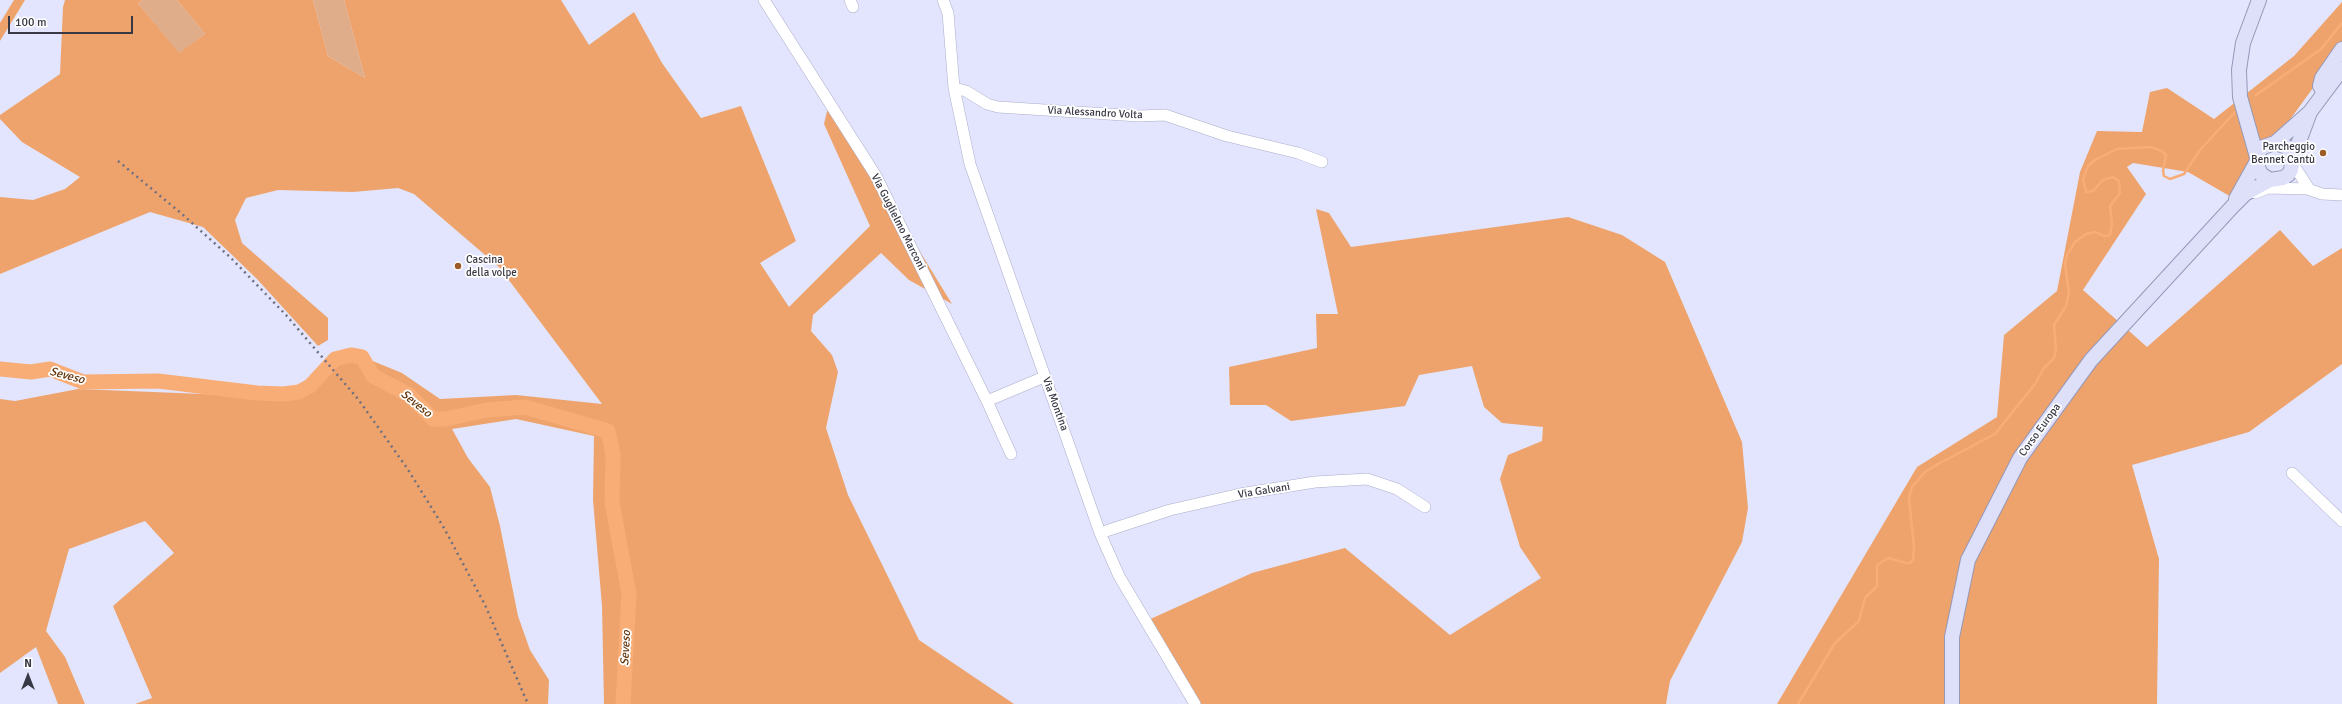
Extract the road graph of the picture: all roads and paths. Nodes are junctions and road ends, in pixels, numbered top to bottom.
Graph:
1 (764, 0) edge
2 (943, 0) edge
3 (2259, 0) edge
4 (2342, 49) edge
5 (2342, 70) edge
6 (954, 88) junction
7 (2324, 93) junction
8 (2310, 112) junction
9 (2250, 129) junction
10 (2272, 143) junction
11 (2256, 160) junction
12 (2293, 161) junction
13 (1322, 162) dead end
14 (2274, 180) junction
15 (2309, 189) junction
16 (2342, 195) edge
17 (2232, 207) junction
18 (1044, 377) junction
19 (987, 400) junction
20 (1011, 454) dead end
21 (2292, 473) dead end
22 (1426, 507) dead end
23 (2342, 521) edge
24 (1100, 533) junction
25 (1195, 704) edge
26 (1952, 704) edge

1 - 19 street, Via Guglielmo Marconi
2 - 6 street
3 - 9 main road
4 - 7 main road
5 - 7 main road, Corso Europa
6 - 13 street, Via Alessandro Volta
6 - 18 street, Via Montina
7 - 8 main road, Corso Europa
8 - 10 main road, Corso Europa
8 - 12 main road, Corso Europa
9 - 10 main road
9 - 11 main road
10 - 11 main road, Corso Europa
10 - 12 main road
11 - 14 main road
11 - 17 main road, Corso Europa
12 - 14 main road, Corso Europa
12 - 15 street
14 - 15 street
14 - 17 main road, Corso Europa
15 - 16 street
15 - 17 street
17 - 26 main road, Corso Europa
18 - 19 street
18 - 24 street, Via Montina
19 - 20 street, Via Guglielmo Marconi
21 - 23 street
22 - 24 street, Via Galvani
24 - 25 street, Via Montina

